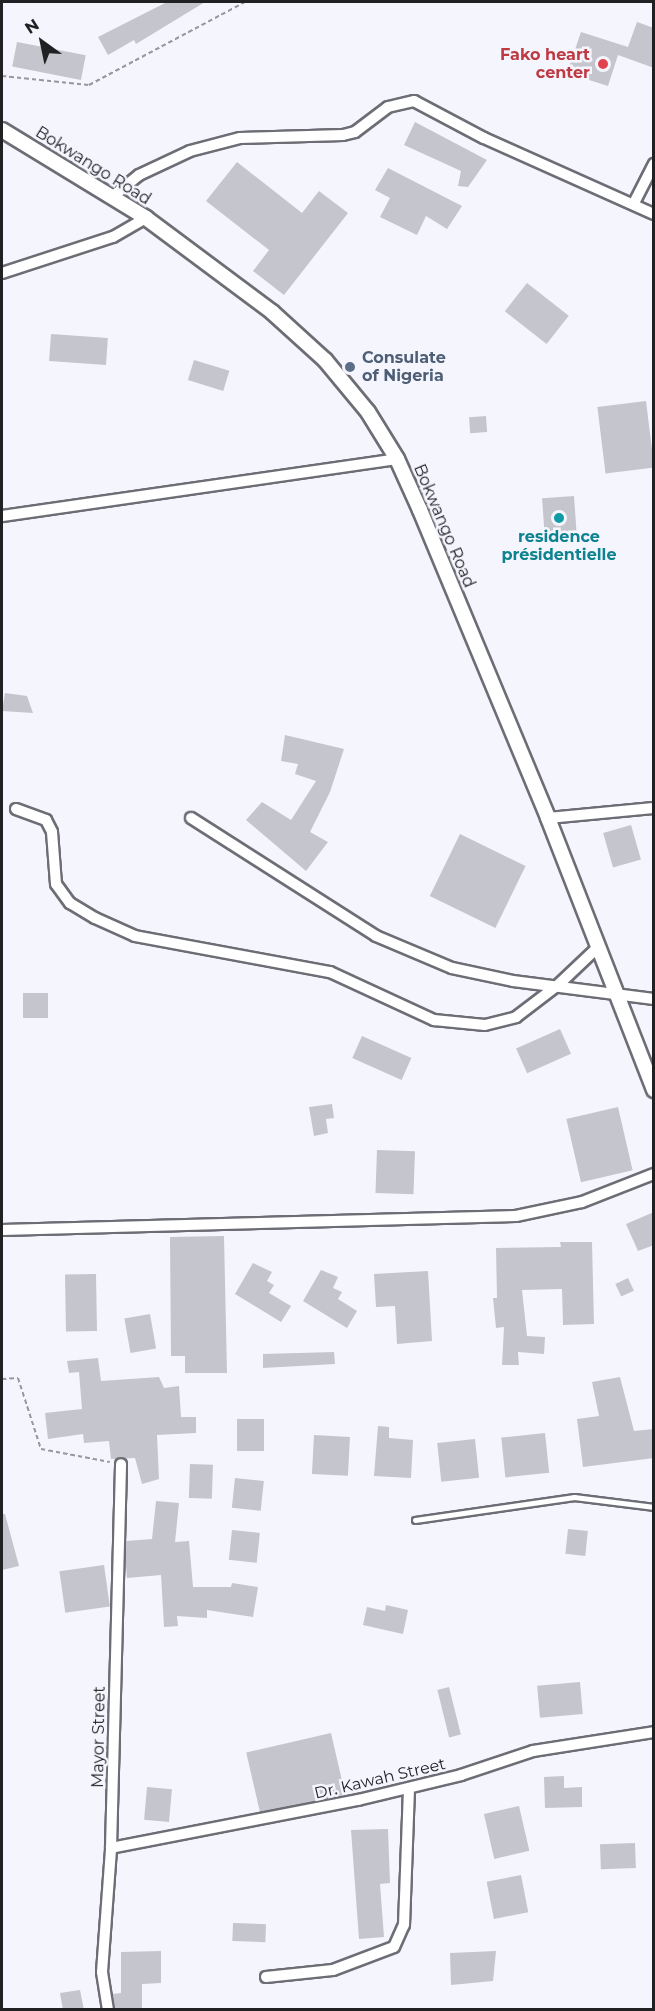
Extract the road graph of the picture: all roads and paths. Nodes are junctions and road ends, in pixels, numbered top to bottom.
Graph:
1 (245, 2) edge
2 (2, 76) edge
3 (2, 130) edge
4 (654, 164) edge
5 (112, 197) junction
6 (634, 203) junction
7 (654, 214) edge
8 (146, 218) junction
9 (2, 273) edge
10 (397, 459) junction
11 (2, 516) edge
12 (654, 808) edge
13 (16, 809) dead end
14 (191, 818) dead end
15 (548, 818) junction
16 (597, 948) junction
17 (558, 985) junction
18 (613, 993) junction
19 (654, 999) edge
20 (654, 1090) edge
21 (654, 1174) edge
22 (2, 1230) edge
23 (2, 1379) edge
24 (121, 1464) joint
25 (654, 1508) edge
26 (415, 1520) dead end
27 (654, 1732) edge
28 (409, 1788) junction
29 (111, 1848) junction
30 (266, 1977) dead end
31 (108, 2010) edge

1 - 2 path
3 - 5 street, Bokwango Road
4 - 6 street
5 - 6 street
5 - 8 street, Bokwango Road
6 - 7 street
8 - 9 street
8 - 10 street, Bokwango Road
10 - 11 street
10 - 15 street, Bokwango Road
12 - 15 street
13 - 17 street
14 - 17 street
15 - 16 street, Bokwango Road
16 - 17 street
16 - 18 street, Bokwango Road
17 - 18 street
18 - 19 street
18 - 20 street, Bokwango Road
21 - 22 street
23 - 24 path
24 - 29 street, Mayor Street
25 - 26 lane
27 - 28 street, Dr. Kawah Street
28 - 29 street, Dr. Kawah Street
28 - 30 street
29 - 31 street, Mayor Street

